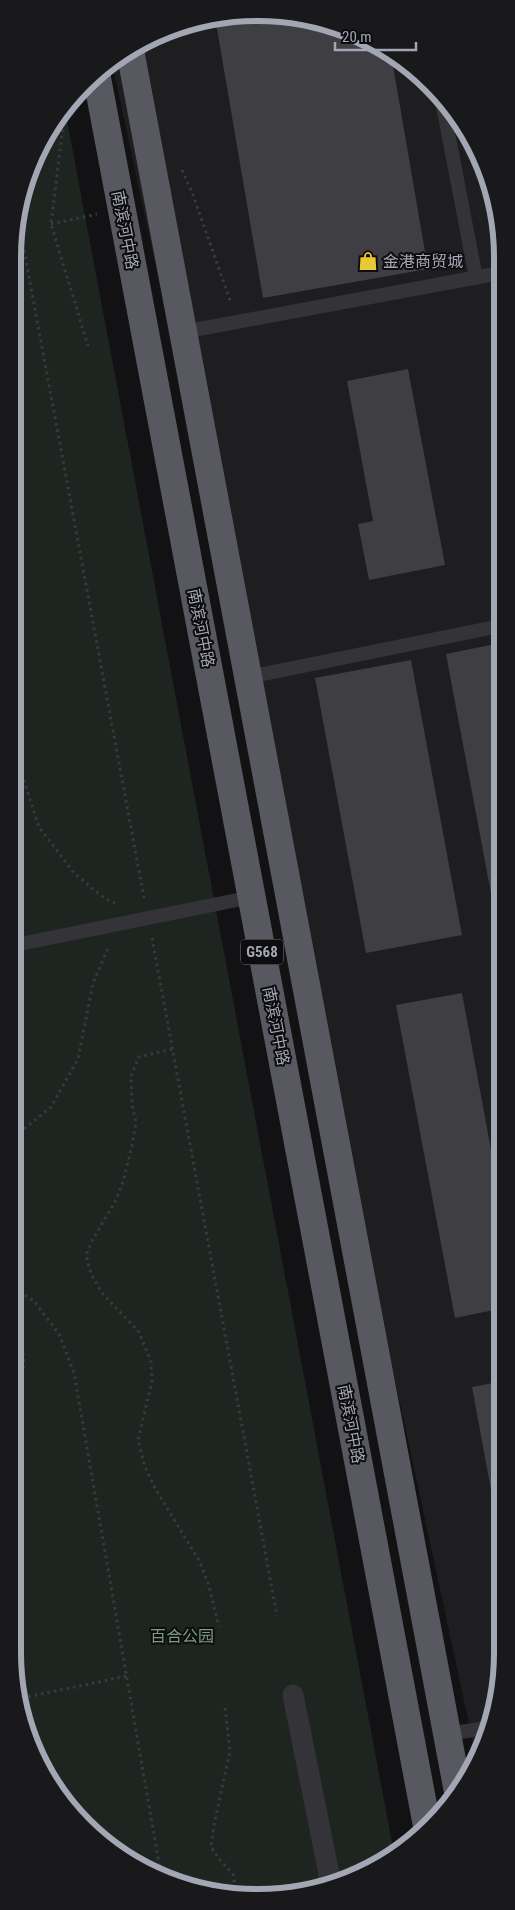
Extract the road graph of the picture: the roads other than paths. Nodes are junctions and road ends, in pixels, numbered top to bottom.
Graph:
1 (131, 58) edge
2 (98, 83) edge
3 (444, 113) edge
4 (494, 274) edge
5 (476, 278) junction
6 (183, 332) junction
7 (494, 627) edge
8 (248, 677) junction
9 (252, 897) junction
10 (21, 945) edge
11 (293, 1695) dead end
12 (481, 1729) edge
13 (448, 1734) junction
14 (456, 1781) edge
15 (425, 1820) edge
16 (330, 1877) edge

1 - 6 highway, G568
2 - 9 highway, 南滨河中路 / G568
3 - 5 lane
4 - 5 lane
5 - 6 lane
6 - 8 highway, G568
7 - 8 lane
8 - 13 highway, G568
9 - 10 lane
9 - 15 highway, 南滨河中路 / G568
11 - 16 street
12 - 13 lane
13 - 14 highway, G568

